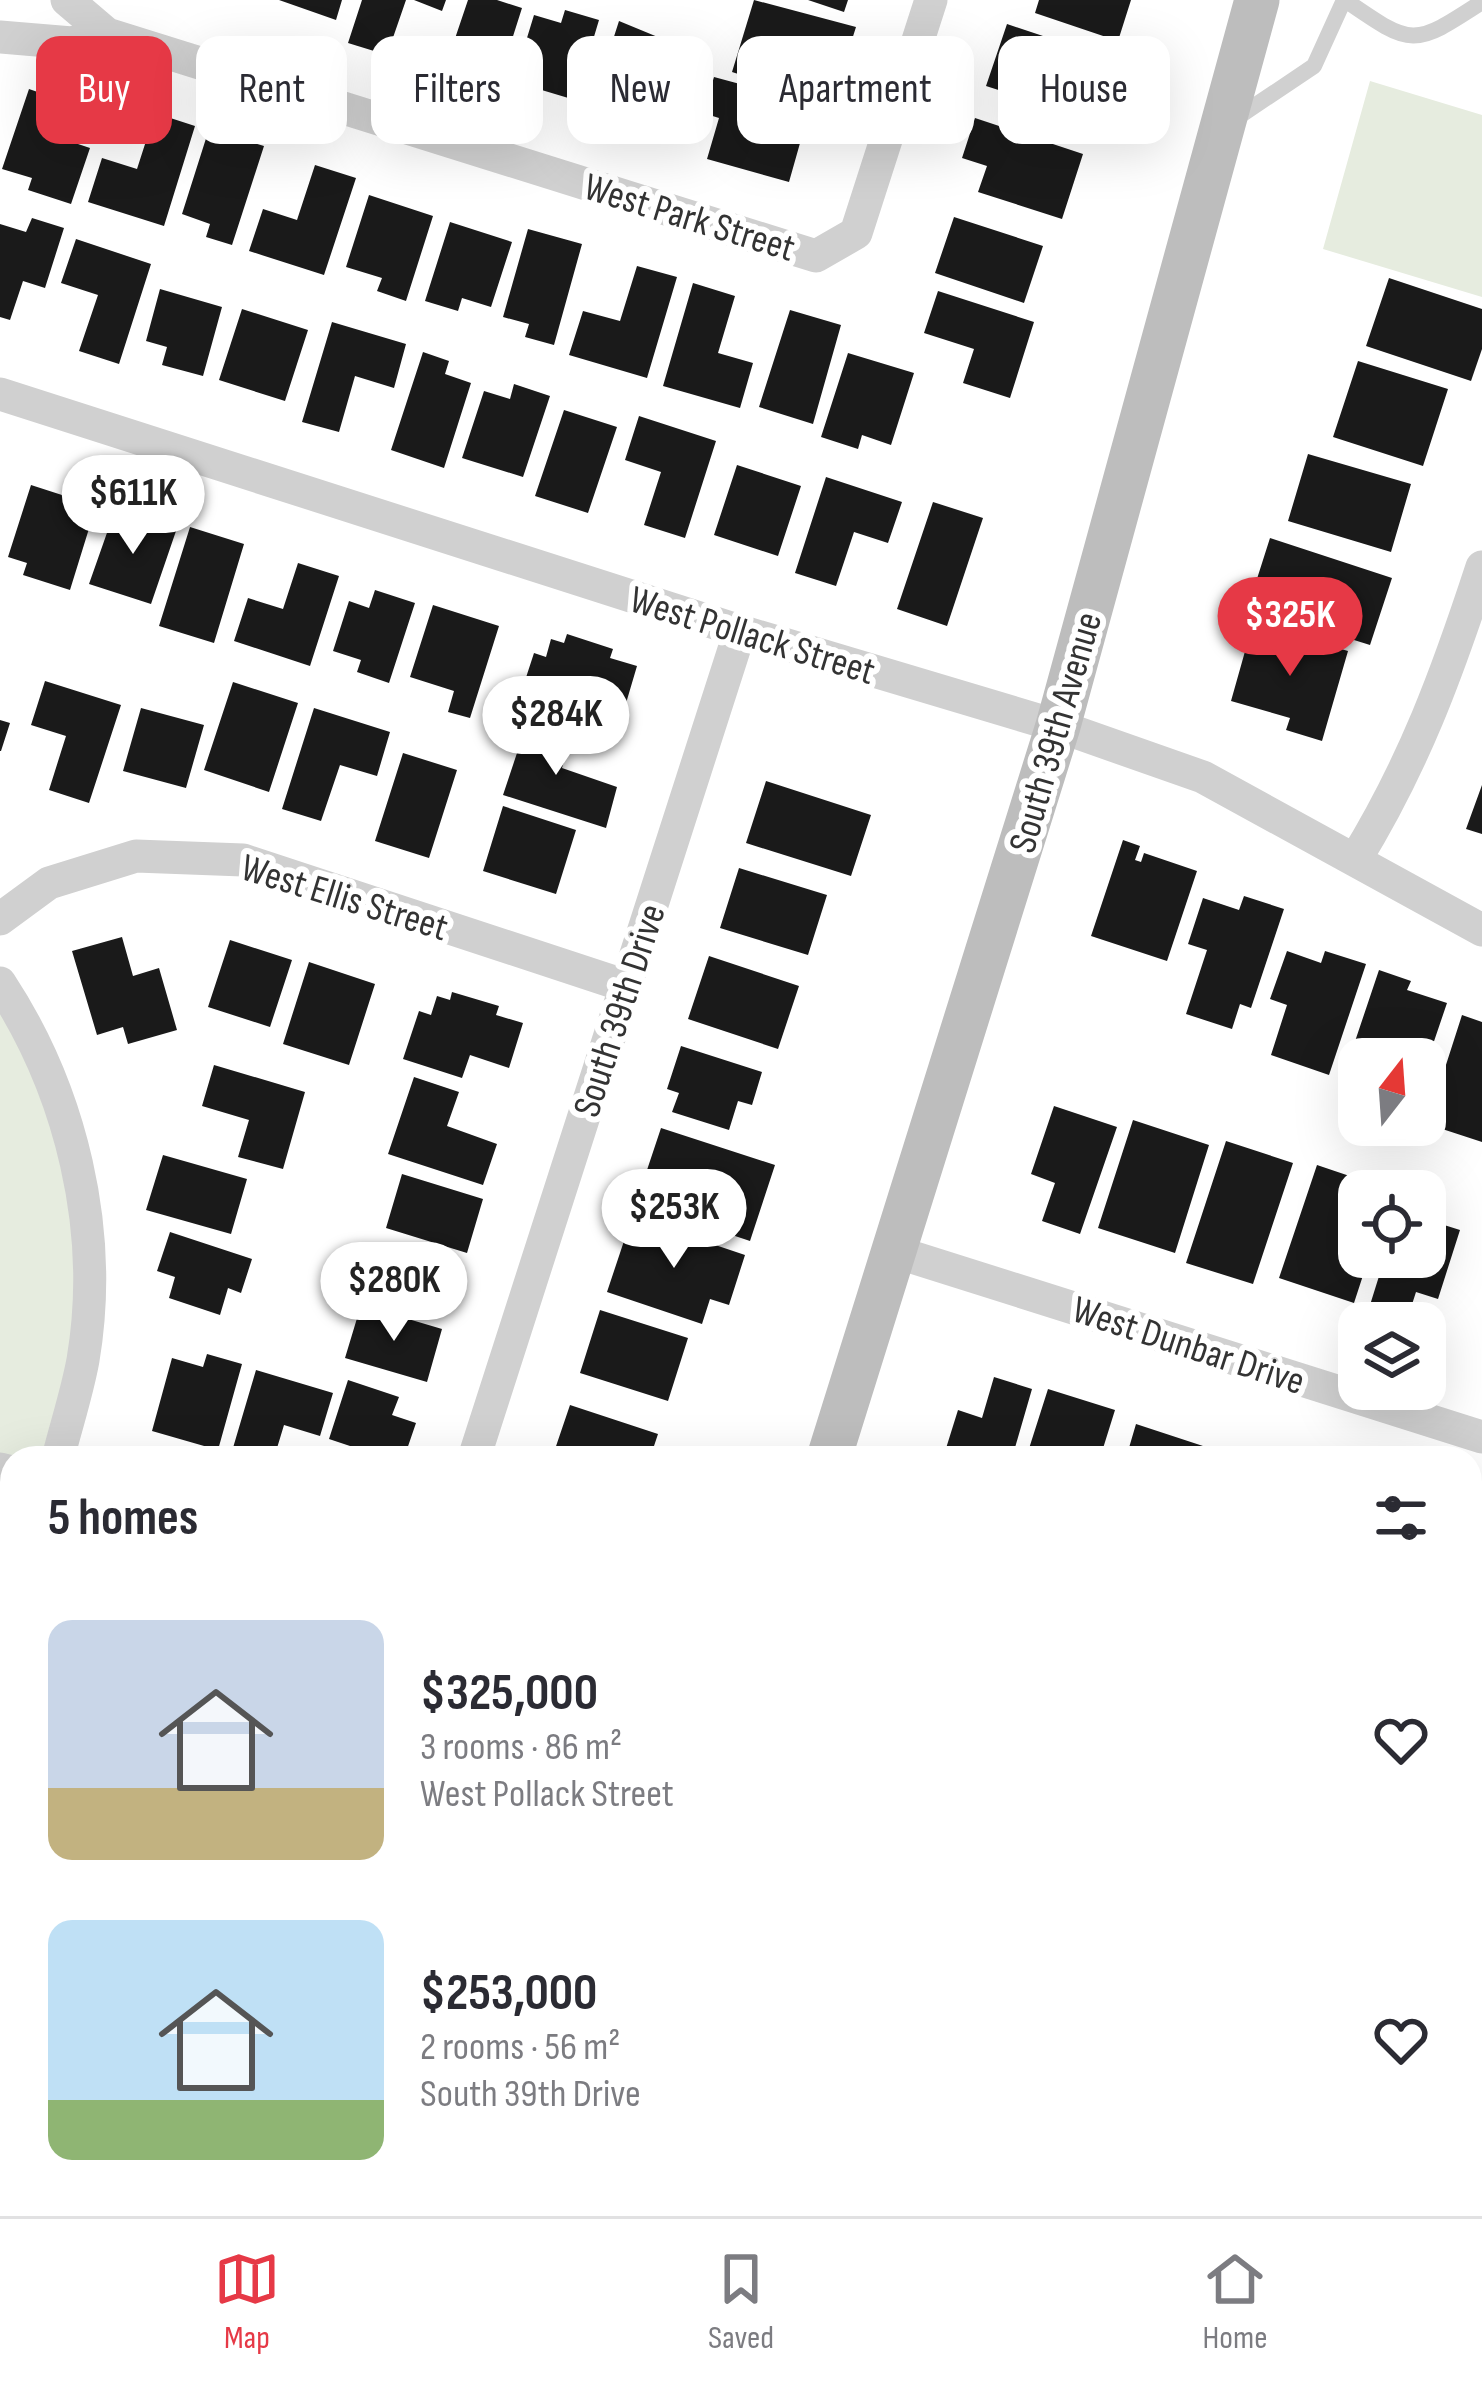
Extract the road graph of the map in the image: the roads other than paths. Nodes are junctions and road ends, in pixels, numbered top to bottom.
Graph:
1 (67, 0) edge
2 (931, 0) edge
3 (1257, 0) edge
4 (1345, 0) edge
5 (1482, 2) edge
6 (107, 34) junction
7 (0, 37) edge
8 (1222, 128) junction
9 (0, 394) edge
10 (1482, 567) edge
11 (740, 631) junction
12 (1058, 726) junction
13 (1355, 860) junction
14 (0, 919) edge
15 (1482, 930) edge
16 (0, 982) edge
17 (626, 986) junction
18 (896, 1252) junction
19 (1480, 1432) edge
20 (61, 1446) edge
21 (478, 1446) edge
22 (833, 1446) edge

1 - 6 street, West Park Street
2 - 6 street, West Park Street
3 - 8 street, South 39th Avenue
4 - 5 lane
4 - 8 lane
6 - 7 street, West Park Street
8 - 12 street, South 39th Avenue
9 - 11 street, West Pollack Street
10 - 13 street
11 - 12 street, West Pollack Street
11 - 17 street, South 39th Drive
12 - 13 street, West Pollack Street
12 - 18 street, South 39th Avenue
13 - 15 street, West Pollack Street
14 - 17 street, West Ellis Street
16 - 20 street
17 - 21 street, South 39th Drive
18 - 19 street, West Dunbar Drive
18 - 22 street, South 39th Avenue

